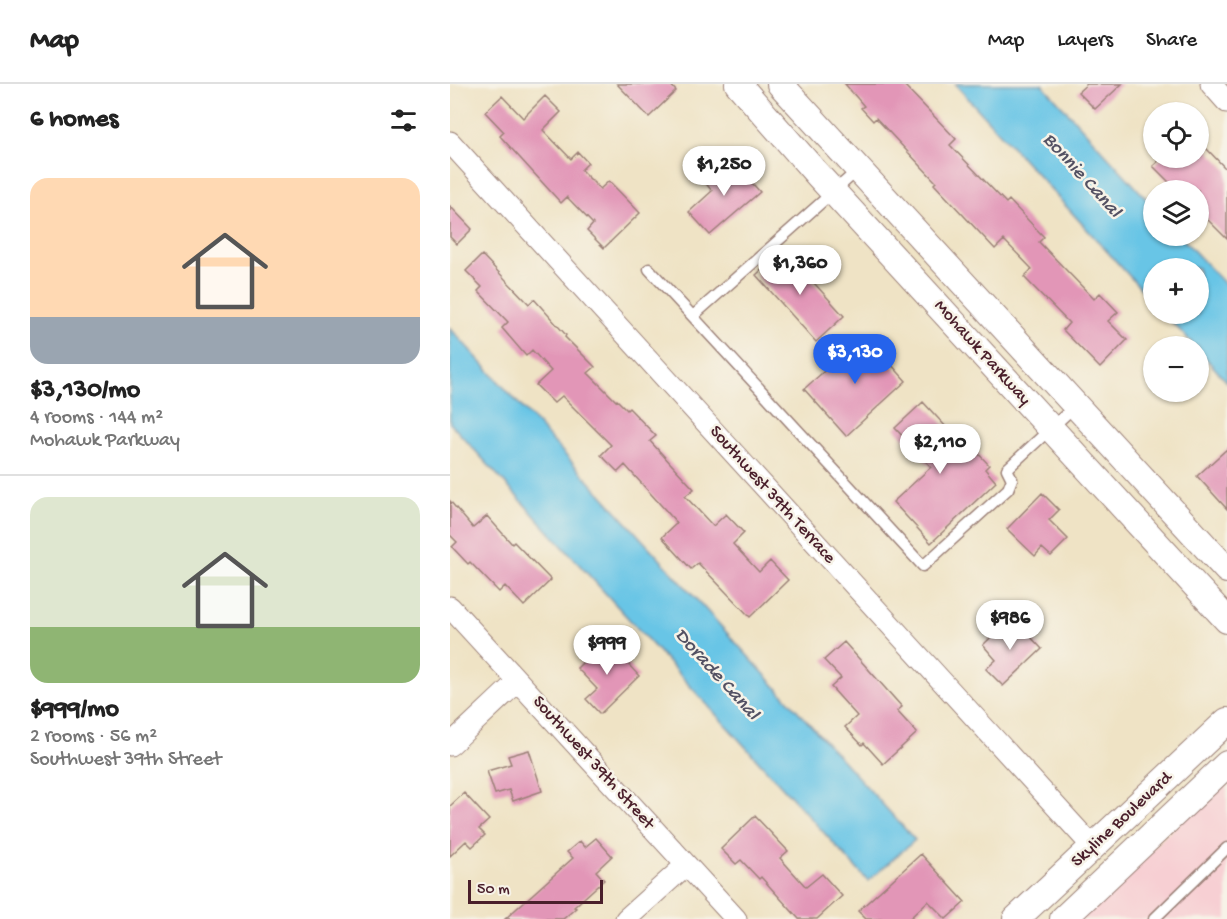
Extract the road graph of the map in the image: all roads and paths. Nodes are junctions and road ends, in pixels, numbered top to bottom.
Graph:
1 (738, 84) edge
2 (780, 84) edge
3 (1211, 84) edge
4 (1227, 102) edge
5 (450, 142) edge
6 (859, 169) junction
7 (834, 192) junction
8 (649, 269) dead end
9 (693, 316) junction
10 (1076, 405) junction
11 (1050, 429) junction
12 (1227, 570) edge
13 (450, 607) edge
14 (1227, 620) edge
15 (518, 681) junction
16 (1227, 722) edge
17 (450, 745) edge
18 (1227, 764) edge
19 (1093, 847) junction
20 (1227, 848) edge
21 (686, 865) junction
22 (626, 919) edge
23 (736, 919) edge
24 (1016, 919) edge
25 (1063, 919) edge
26 (1154, 919) edge

1 - 7 street, Mohawk Parkway
2 - 6 street, Mohawk Parkway
3 - 4 street
5 - 19 street, Southwest 39th Terrace
6 - 7 lane
6 - 10 street, Mohawk Parkway
7 - 9 lane
7 - 11 street, Mohawk Parkway
8 - 9 lane
9 - 11 lane
10 - 11 lane
10 - 12 street, Mohawk Parkway
11 - 14 street, Mohawk Parkway
13 - 15 street, Southwest 39th Street
15 - 17 street
15 - 21 street, Southwest 39th Street
16 - 19 street, Skyline Boulevard
18 - 25 street, Skyline Boulevard
19 - 24 street, Skyline Boulevard
20 - 26 lane
21 - 22 street
21 - 23 street, Southwest 39th Street

